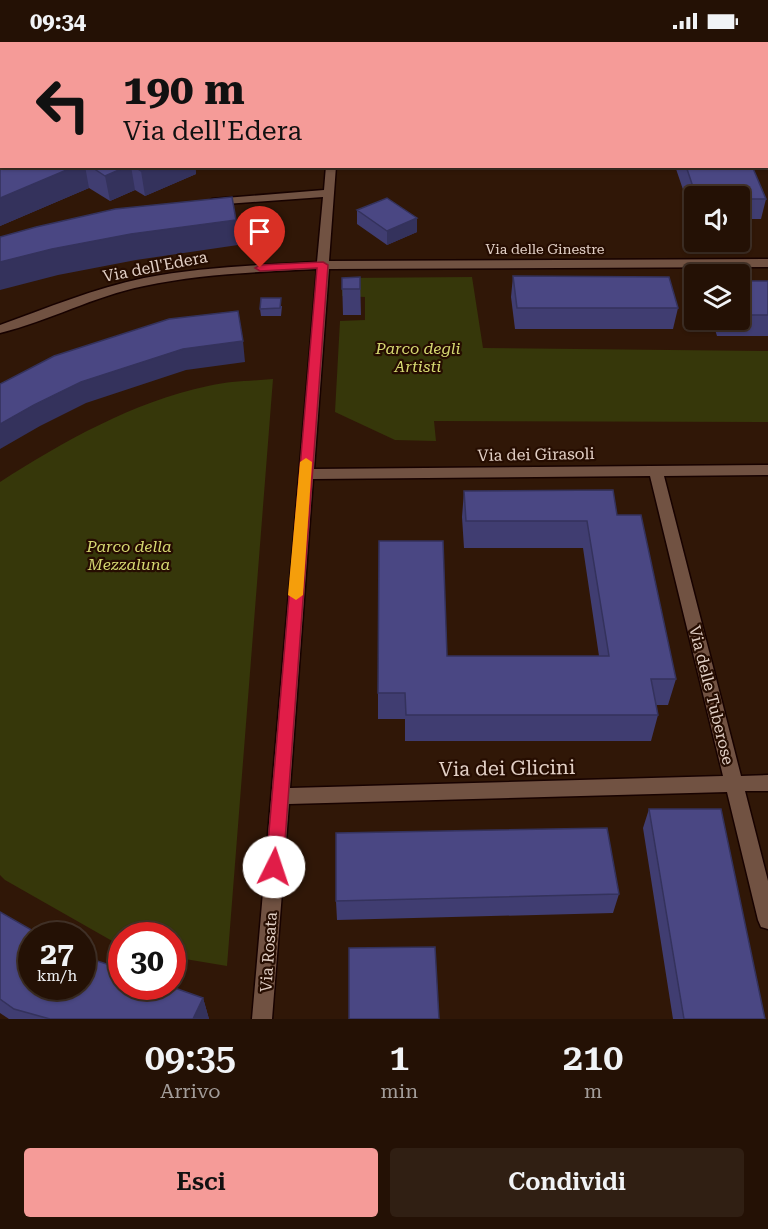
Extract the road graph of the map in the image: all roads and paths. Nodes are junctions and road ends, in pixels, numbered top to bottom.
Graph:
1 (331, 168) edge
2 (329, 193) junction
3 (203, 203) edge
4 (768, 263) edge
5 (323, 265) junction
6 (0, 329) edge
7 (768, 470) edge
8 (656, 471) junction
9 (305, 474) junction
10 (768, 783) edge
11 (734, 784) junction
12 (280, 796) junction
13 (768, 920) edge
14 (262, 1019) edge

1 - 2 street, Via Rosata
2 - 3 street
2 - 5 street, Via Rosata
4 - 5 street, Via delle Ginestre
5 - 6 street, Via dell'Edera
5 - 9 street, Via Rosata
7 - 8 street, Via dei Girasoli
8 - 9 street, Via dei Girasoli
8 - 11 street, Via delle Tuberose
9 - 12 street, Via Rosata
10 - 11 street, Via dei Glicini
11 - 12 street, Via dei Glicini
11 - 13 street, Via delle Tuberose
12 - 14 street, Via Rosata

